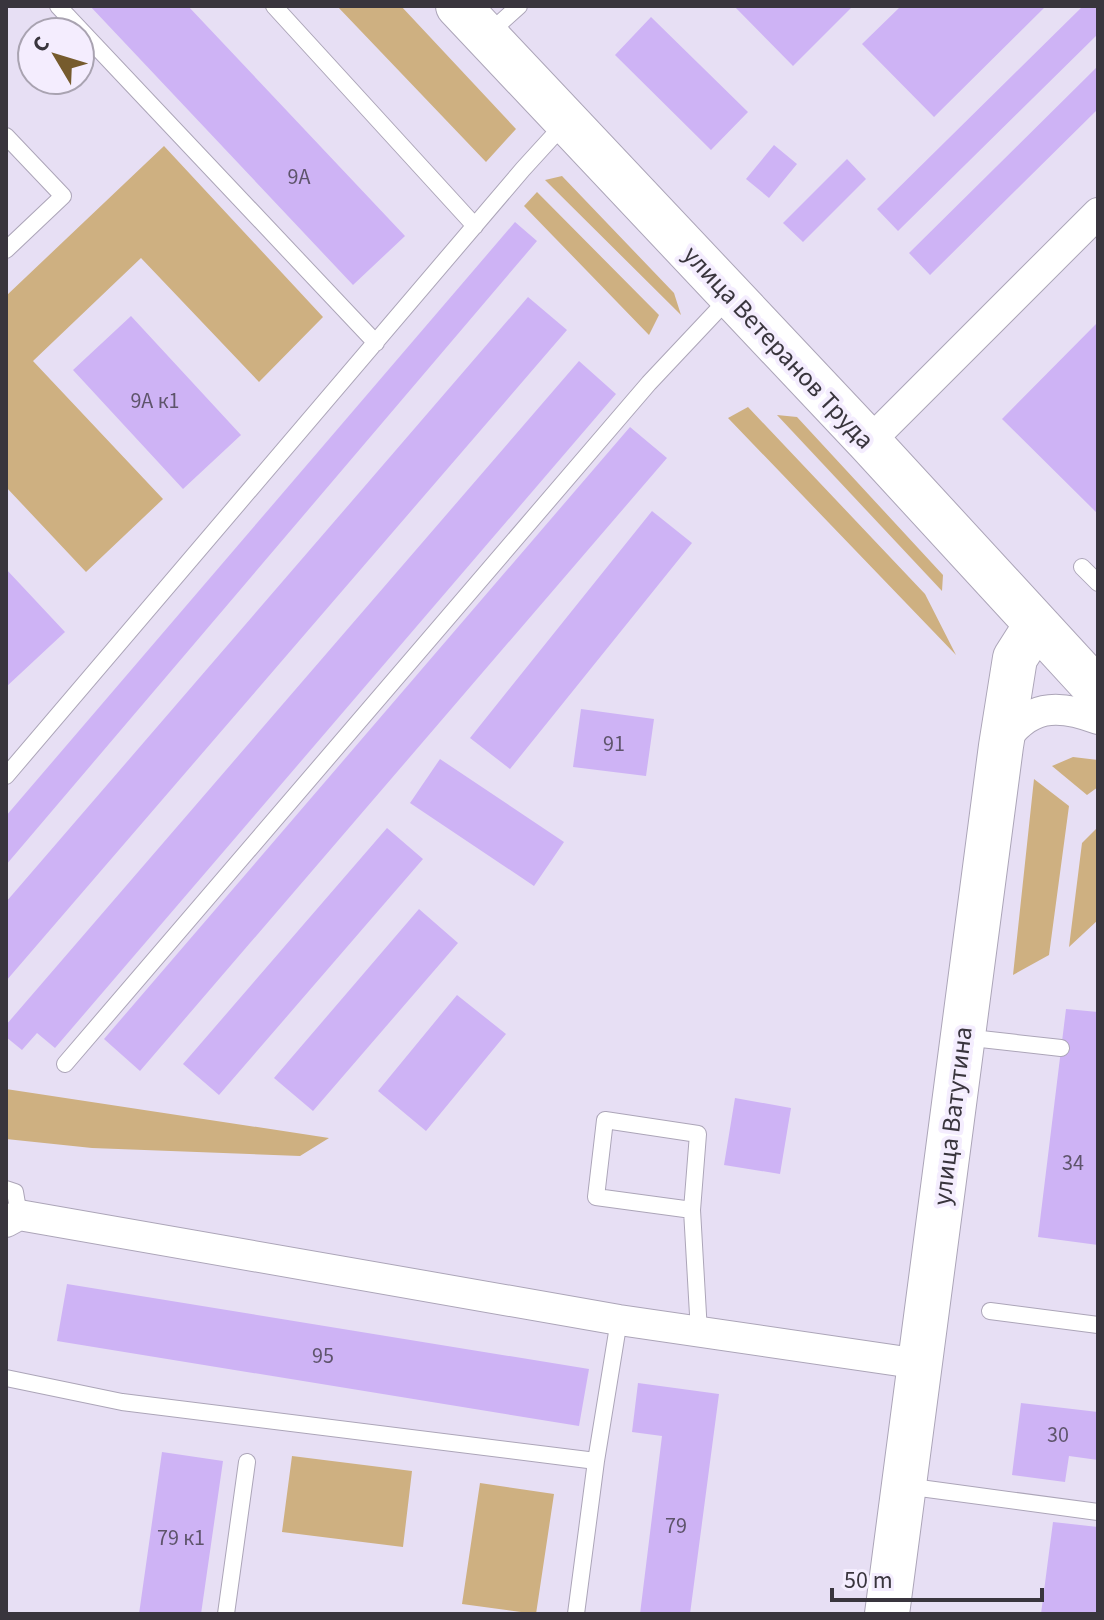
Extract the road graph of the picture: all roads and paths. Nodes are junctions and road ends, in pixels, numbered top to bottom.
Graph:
1 (58, 6) edge
2 (274, 6) edge
3 (519, 6) edge
4 (472, 21) edge
5 (566, 121) junction
6 (6, 136) edge
7 (1098, 213) edge
8 (475, 226) junction
9 (6, 250) edge
10 (730, 296) junction
11 (376, 343) junction
12 (869, 442) junction
13 (1082, 567) dead end
14 (1098, 583) edge
15 (1036, 625) junction
16 (1098, 691) edge
17 (1098, 719) edge
18 (1001, 746) junction
19 (6, 776) edge
20 (962, 1037) junction
21 (1061, 1048) dead end
22 (65, 1064) dead end
23 (10, 1209) edge
24 (692, 1210) junction
25 (990, 1311) dead end
26 (619, 1320) junction
27 (1098, 1325) edge
28 (699, 1332) junction
29 (920, 1364) junction
30 (6, 1378) edge
31 (596, 1461) junction
32 (247, 1462) dead end
33 (904, 1486) junction
34 (1098, 1512) edge
35 (226, 1614) edge
36 (576, 1614) edge
37 (887, 1614) edge

1 - 11 lane
2 - 8 lane
3 - 4 lane
4 - 5 main road, улица Ветеранов Труда
5 - 8 lane
5 - 10 main road, улица Ветеранов Труда
6 - 9 lane
7 - 12 street
8 - 11 lane
10 - 12 main road, улица Ветеранов Труда
10 - 22 lane
11 - 19 lane
12 - 15 main road, улица Ветеранов Труда
13 - 14 lane
15 - 16 main road, улица Ветеранов Труда
15 - 18 main road, улица Ватутина
17 - 18 street
18 - 20 main road, улица Ватутина
20 - 21 lane
20 - 29 main road, улица Ватутина
23 - 26 street
24 - 24 lane
24 - 28 lane
25 - 27 lane
26 - 28 street
26 - 31 lane
28 - 29 street
29 - 33 main road, улица Ватутина
30 - 31 lane
31 - 36 lane
32 - 35 lane
33 - 34 lane
33 - 37 main road, улица Ватутина

